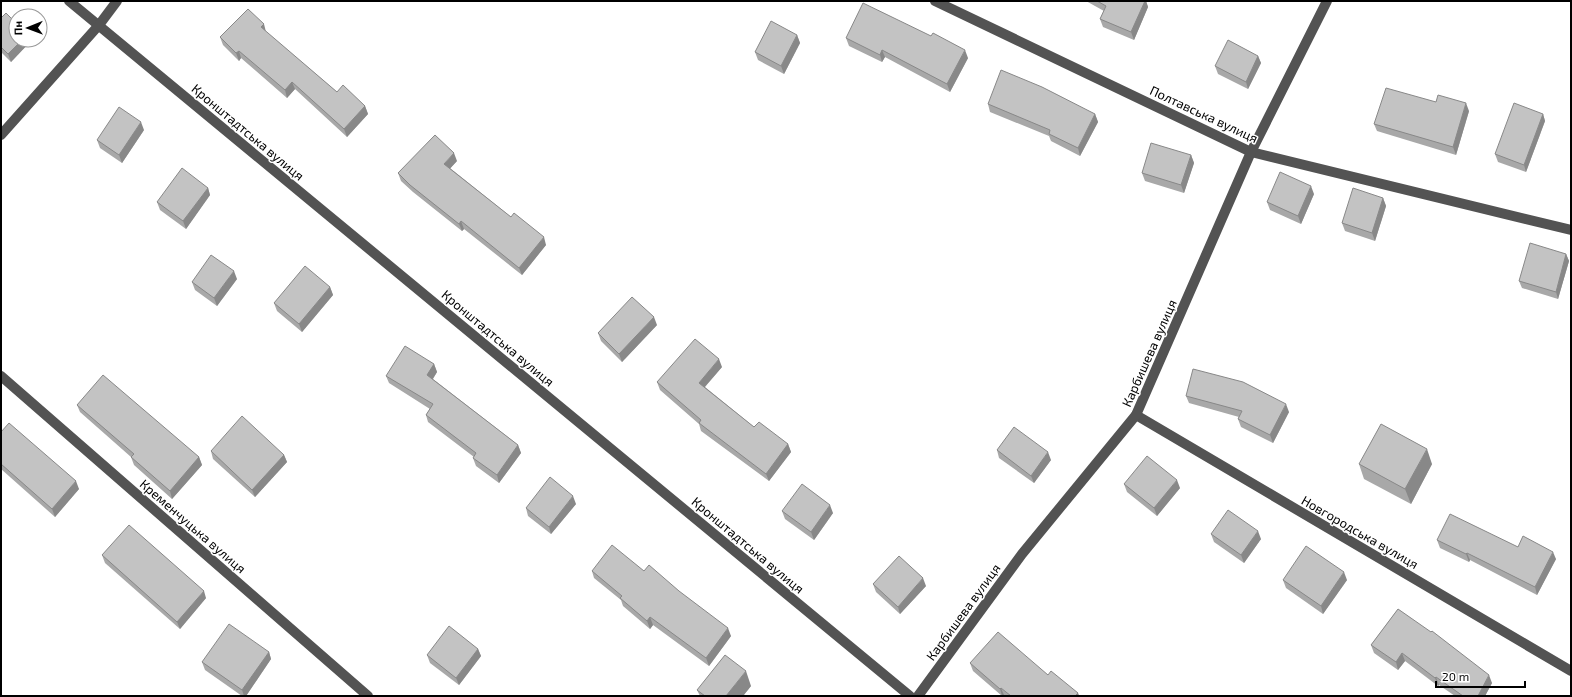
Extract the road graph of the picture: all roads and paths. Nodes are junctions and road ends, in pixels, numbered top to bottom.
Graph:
1 (69, 1) edge
2 (117, 1) edge
3 (935, 1) edge
4 (1327, 1) edge
5 (99, 25) junction
6 (1, 135) edge
7 (1251, 152) junction
8 (1571, 230) edge
9 (1, 376) edge
10 (1136, 415) junction
11 (1571, 671) edge
12 (368, 696) edge
13 (910, 696) edge
14 (918, 696) edge

1 - 5 street, Кронштадтська вулиця
2 - 5 street
3 - 7 street, Полтавська вулиця
4 - 7 street, Карбишева вулиця
5 - 6 street
5 - 13 street, Кронштадтська вулиця
7 - 8 street, Полтавська вулиця
7 - 10 street, Карбишева вулиця
9 - 12 street, Кременчуцька вулиця
10 - 11 street, Новгородська вулиця
10 - 14 street, Карбишева вулиця

